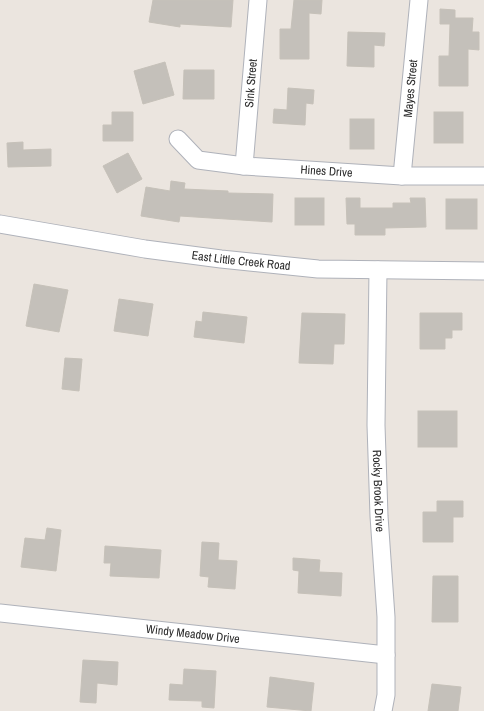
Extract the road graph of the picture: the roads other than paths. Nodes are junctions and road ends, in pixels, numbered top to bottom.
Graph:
1 (258, 0) edge
2 (419, 0) edge
3 (178, 139) dead end
4 (244, 166) junction
5 (402, 176) junction
6 (484, 176) edge
7 (0, 224) edge
8 (378, 270) junction
9 (484, 272) edge
10 (0, 613) edge
11 (386, 656) junction
12 (383, 711) edge

1 - 4 street, Sink Street
2 - 5 street, Mayes Street
3 - 4 street, Hines Drive
4 - 5 street, Hines Drive
5 - 6 street, Hines Drive
7 - 8 street, East Little Creek Road
8 - 9 street, East Little Creek Road
8 - 11 street, Rocky Brook Drive
10 - 11 street, Windy Meadow Drive
11 - 12 street, Rocky Brook Drive

